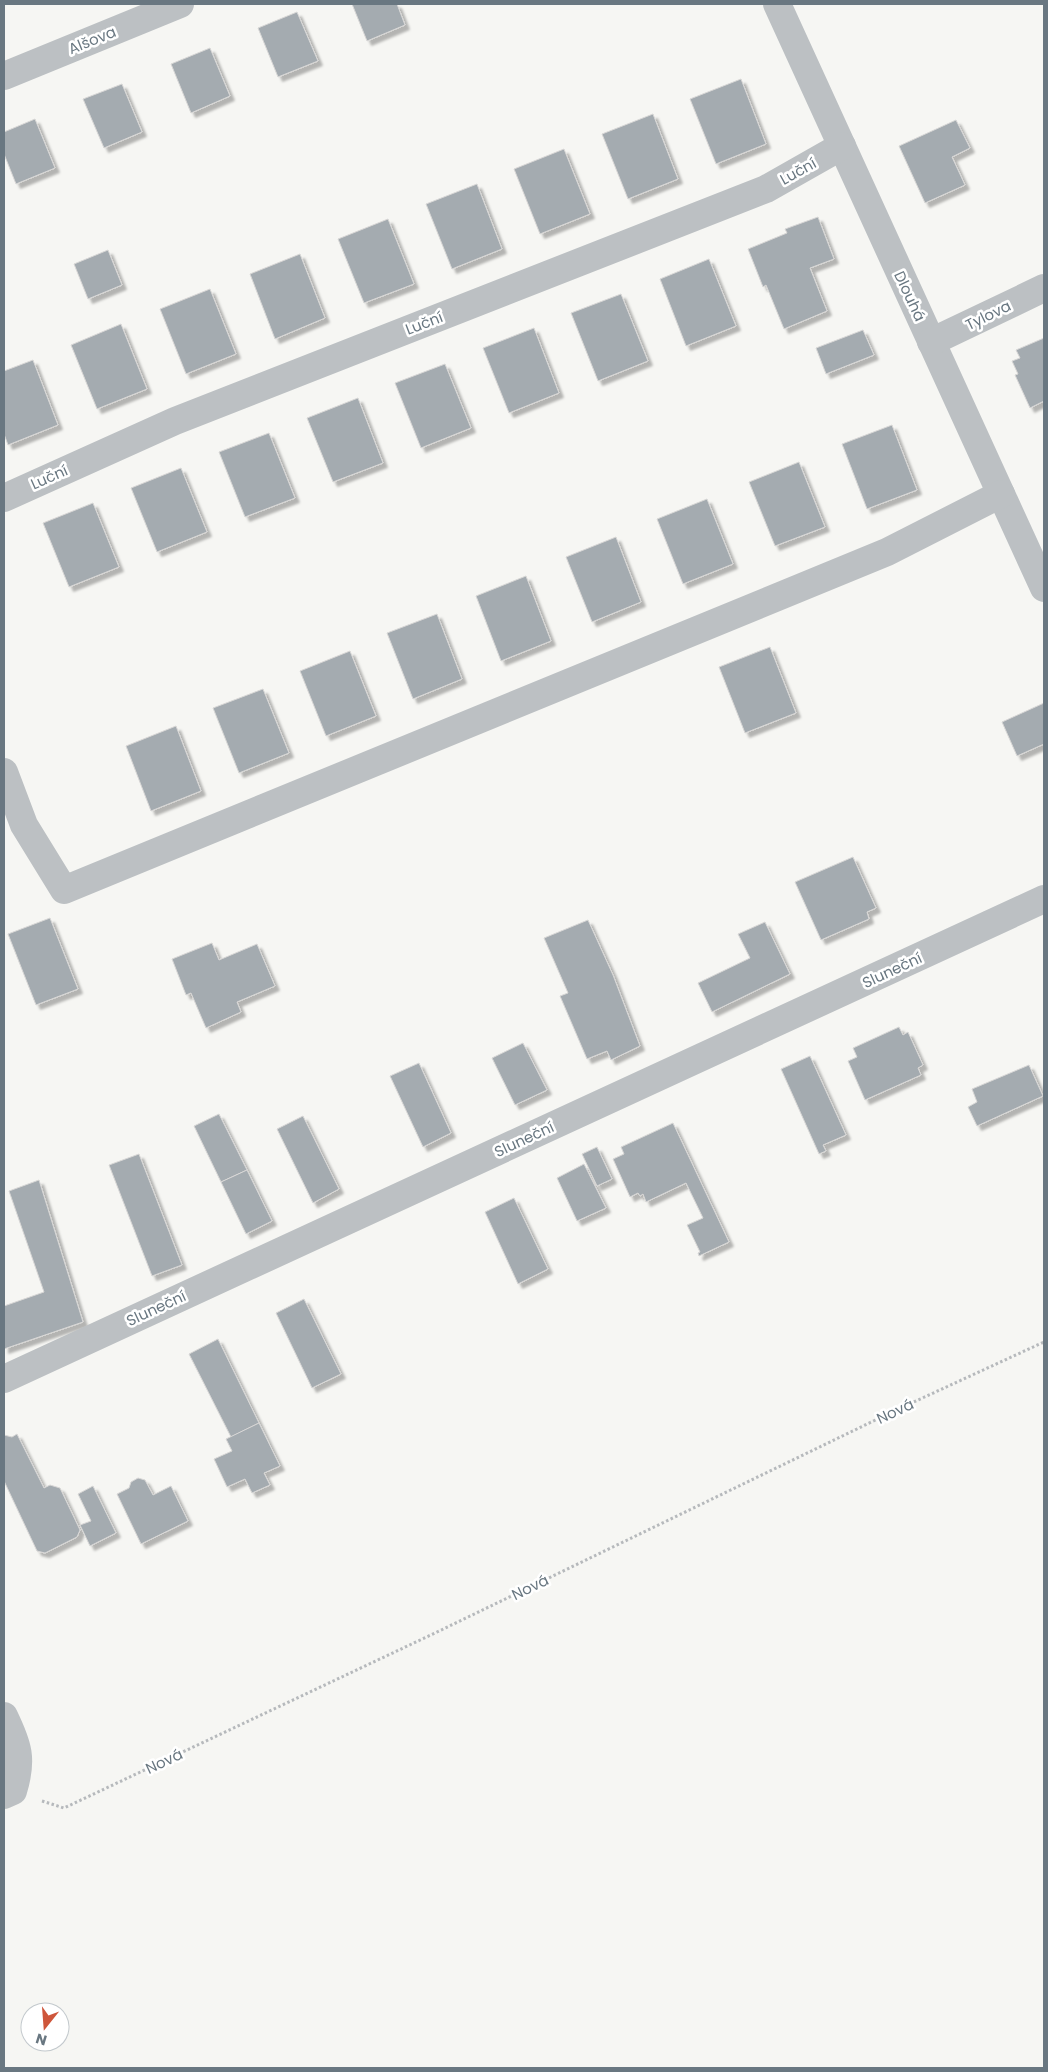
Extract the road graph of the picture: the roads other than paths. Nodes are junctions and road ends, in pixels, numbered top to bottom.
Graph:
1 (180, 4) edge
2 (777, 4) edge
3 (4, 76) edge
4 (842, 146) junction
5 (1044, 288) edge
6 (931, 342) junction
7 (1001, 494) junction
8 (4, 498) edge
9 (1044, 588) edge
10 (4, 772) edge
11 (1044, 899) edge
12 (4, 1378) edge
13 (4, 1716) edge
14 (8, 1793) edge

1 - 3 street, Alšova
2 - 4 street, Dlouhá
4 - 6 street, Dlouhá
4 - 8 street, Luční
5 - 6 street, Tylova
6 - 7 street, Dlouhá
7 - 9 street, Dlouhá
7 - 10 street
11 - 12 street, Sluneční
13 - 14 street

